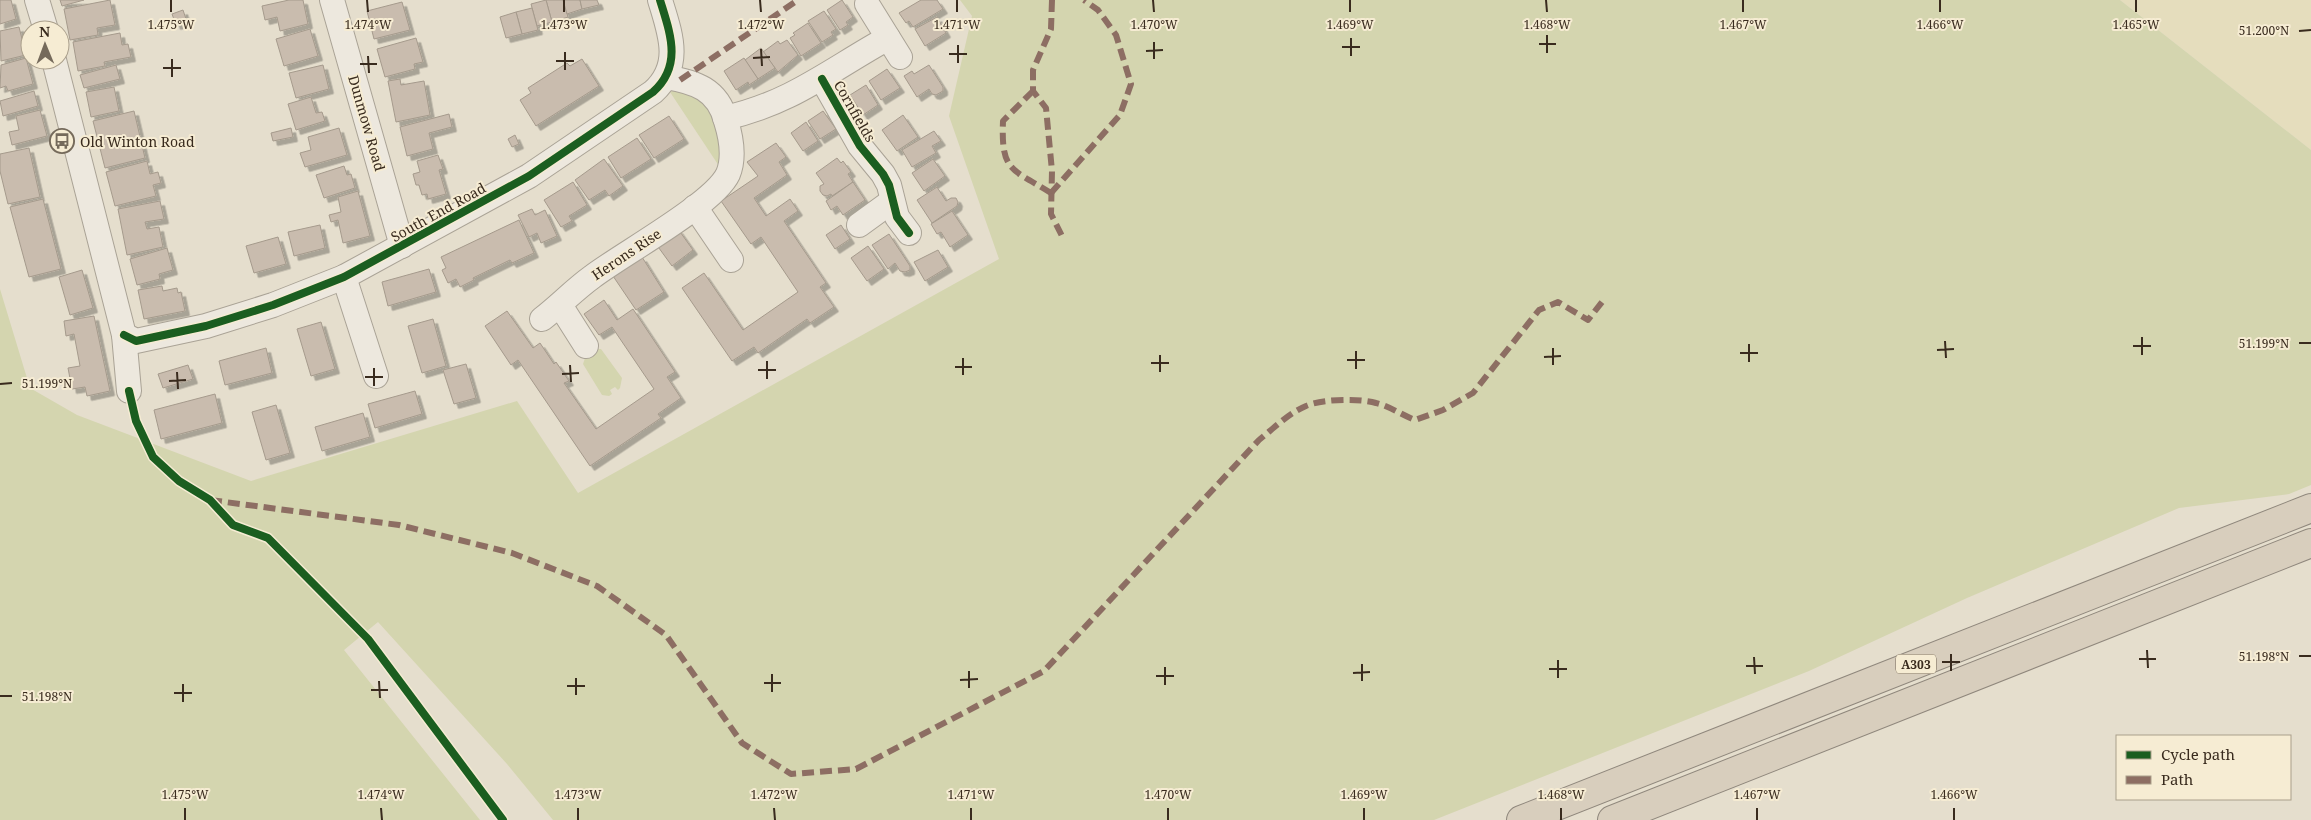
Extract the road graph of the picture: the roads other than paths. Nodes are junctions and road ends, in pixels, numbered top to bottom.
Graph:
1 (37, 0) edge
2 (332, 0) edge
3 (660, 0) edge
4 (867, 4) dead end
5 (43, 20) edge
6 (57, 70) edge
7 (666, 77) junction
8 (822, 79) junction
9 (726, 118) junction
10 (892, 201) junction
11 (695, 207) junction
12 (859, 225) dead end
13 (908, 233) dead end
14 (402, 246) junction
15 (731, 260) dead end
16 (344, 276) junction
17 (124, 335) junction
18 (586, 346) dead end
19 (376, 376) dead end
20 (129, 391) dead end
21 (2311, 508) edge
22 (2311, 543) edge
23 (1521, 820) edge
24 (1612, 820) edge

1 - 5 street
2 - 14 street, Dunmow Road
3 - 7 street
4 - 8 street, Cornfields
6 - 17 street
7 - 9 street, Herons Rise
7 - 14 street, South End Road
8 - 9 street, Cornfields
8 - 10 street, Cornfields
9 - 11 street, Herons Rise
10 - 12 street
10 - 13 street, Cornfields
11 - 15 street
11 - 18 street, Herons Rise
14 - 16 street, South End Road
16 - 17 street, South End Road
16 - 19 street
17 - 20 street
21 - 23 highway, A303
22 - 24 highway, A303

